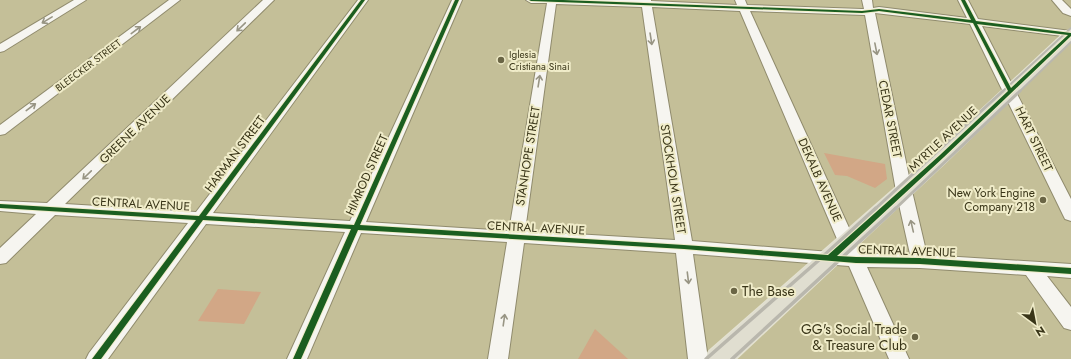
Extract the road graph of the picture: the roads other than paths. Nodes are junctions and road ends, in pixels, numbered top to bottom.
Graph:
1 (81, 0) edge
2 (175, 0) edge
3 (269, 0) edge
4 (363, 0) edge
5 (457, 0) edge
6 (531, 0) edge
7 (552, 0) edge
8 (964, 0) edge
9 (1057, 0) edge
10 (646, 2) edge
11 (741, 4) edge
12 (868, 5) edge
13 (1071, 13) edge
14 (975, 22) junction
15 (1071, 34) edge
16 (0, 49) edge
17 (1010, 91) junction
18 (0, 131) edge
19 (904, 191) junction
20 (0, 206) edge
21 (51, 209) junction
22 (1071, 214) edge
23 (200, 218) junction
24 (356, 228) junction
25 (516, 237) junction
26 (684, 247) junction
27 (852, 251) junction
28 (0, 258) edge
29 (830, 258) junction
30 (920, 261) junction
31 (1032, 269) junction
32 (1071, 271) edge
33 (1071, 322) edge
34 (96, 359) edge
35 (296, 359) edge
36 (498, 359) edge
37 (698, 359) edge
38 (718, 359) edge
39 (899, 359) edge

1 -> 16 street
18 -> 2 street, BLEECKER STREET
3 -> 21 street, GREENE AVENUE
4 - 23 street, HARMAN STREET
5 - 24 street, HIMROD STREET
6 - 7 street
7 - 10 street
25 -> 7 street, STANHOPE STREET
8 - 14 street, HART STREET
9 - 13 street
10 - 11 street
10 -> 26 street, STOCKHOLM STREET
11 - 12 street
11 - 27 street, DEKALB AVENUE
12 - 14 street
12 -> 19 street, CEDAR STREET
14 - 15 street
14 - 17 street, HART STREET
15 - 17 main road, MYRTLE AVENUE
17 - 19 main road, MYRTLE AVENUE
17 - 22 street, HART STREET
19 - 27 main road, MYRTLE AVENUE
30 -> 19 street, CEDAR STREET
20 - 21 street, CENTRAL AVENUE
21 - 23 street, CENTRAL AVENUE
21 - 28 street, GREENE AVENUE
23 - 24 street, CENTRAL AVENUE
23 - 34 street, HARMAN STREET
24 - 25 street, CENTRAL AVENUE
24 - 35 street, HIMROD STREET
25 - 26 street, CENTRAL AVENUE
36 -> 25 street, STANHOPE STREET
26 - 29 street, CENTRAL AVENUE
26 -> 37 street, STOCKHOLM STREET
27 - 29 main road, MYRTLE AVENUE
27 - 30 street, CENTRAL AVENUE
27 - 39 street, DEKALB AVENUE
29 - 38 main road, MYRTLE AVENUE
30 - 31 street, CENTRAL AVENUE
31 - 32 street, CENTRAL AVENUE
31 - 33 street

